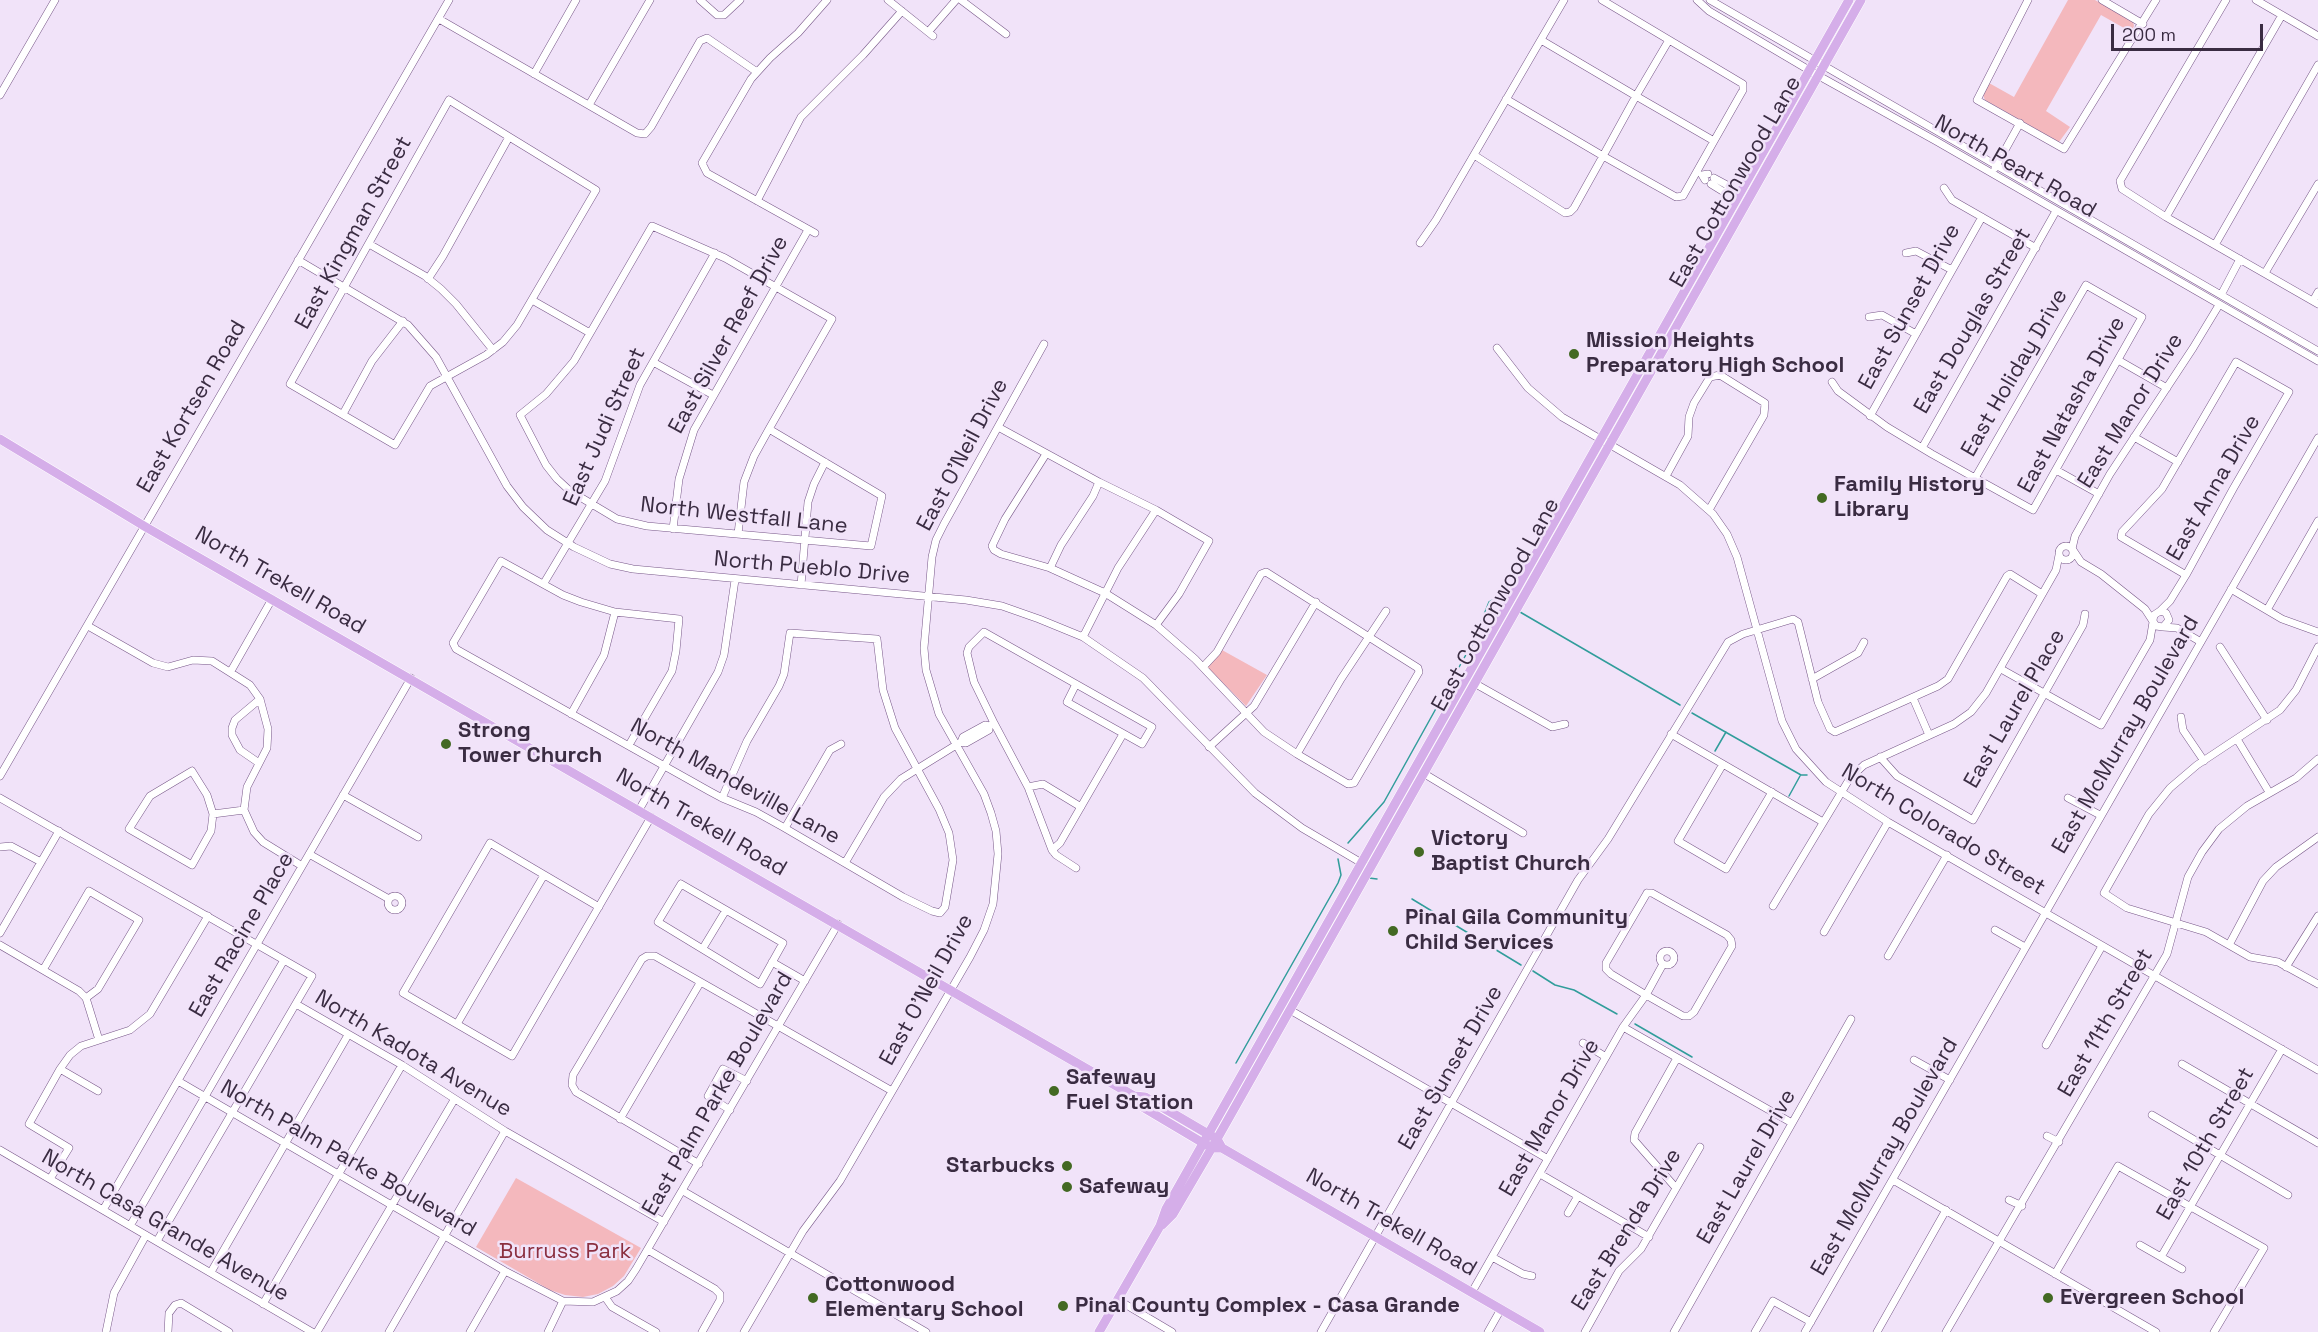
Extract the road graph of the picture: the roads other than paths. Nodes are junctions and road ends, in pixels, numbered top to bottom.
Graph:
1 (55, 0) edge
2 (450, 0) edge
3 (576, 0) edge
4 (650, 0) edge
5 (700, 0) edge
6 (740, 0) edge
7 (827, 0) edge
8 (888, 0) edge
9 (959, 0) edge
10 (1564, 0) edge
11 (1602, 0) edge
12 (1697, 0) edge
13 (1710, 0) edge
14 (1849, 0) edge
15 (1861, 0) edge
16 (2028, 0) edge
17 (2102, 0) edge
18 (2156, 0) edge
19 (2226, 0) edge
20 (2256, 0) edge
21 (902, 11) junction
22 (2282, 15) junction
23 (439, 20) junction
24 (2143, 24) junction
25 (1006, 34) dead end
26 (2318, 36) edge
27 (1541, 40) junction
28 (1669, 40) junction
29 (1820, 62) junction
30 (2318, 64) edge
31 (757, 72) junction
32 (534, 74) junction
33 (1814, 74) junction
34 (0, 95) edge
35 (1636, 96) junction
36 (1506, 99) junction
37 (589, 105) junction
38 (2020, 123) junction
39 (509, 137) junction
40 (1714, 141) junction
41 (1474, 154) junction
42 (1603, 156) junction
43 (1997, 165) junction
44 (1992, 174) junction
45 (1708, 178) junction
46 (2318, 184) edge
47 (1944, 188) dead end
48 (1739, 196) junction
49 (757, 201) junction
50 (2056, 211) junction
51 (1982, 217) junction
52 (2166, 217) junction
53 (1420, 243) dead end
54 (369, 244) junction
55 (2215, 245) junction
56 (2036, 248) junction
57 (715, 253) junction
58 (1906, 253) dead end
59 (2240, 259) junction
60 (298, 260) junction
61 (1952, 270) junction
62 (2265, 273) junction
63 (428, 279) junction
64 (345, 287) junction
65 (776, 287) junction
66 (2318, 292) edge
67 (2221, 295) junction
68 (532, 300) junction
69 (2315, 302) edge
70 (2219, 305) junction
71 (1869, 317) dead end
72 (2142, 317) joint
73 (403, 321) junction
74 (590, 333) junction
75 (1916, 334) junction
76 (1044, 344) dead end
77 (1497, 348) dead end
78 (493, 350) junction
79 (2318, 351) edge
80 (2118, 360) junction
81 (2318, 361) edge
82 (653, 362) junction
83 (447, 376) junction
84 (1832, 382) dead end
85 (2167, 388) junction
86 (713, 395) junction
87 (343, 414) junction
88 (1870, 416) junction
89 (998, 427) junction
90 (769, 429) junction
91 (2134, 437) junction
92 (2318, 438) edge
93 (0, 439) edge
94 (1605, 442) junction
95 (1922, 448) junction
96 (1046, 454) junction
97 (825, 462) junction
98 (2178, 462) junction
99 (2056, 470) junction
100 (1666, 476) junction
101 (1975, 478) junction
102 (1099, 482) junction
103 (2099, 494) junction
104 (592, 505) junction
105 (1156, 510) junction
106 (1709, 510) junction
107 (2318, 520) edge
108 (144, 526) junction
109 (673, 529) junction
110 (738, 534) junction
111 (2075, 536) junction
112 (805, 540) junction
113 (568, 544) junction
114 (2063, 546) junction
115 (2072, 550) junction
116 (2058, 555) junction
117 (2067, 560) junction
118 (2081, 562) junction
119 (1050, 568) junction
120 (2056, 570) junction
121 (2186, 574) junction
122 (735, 579) junction
123 (544, 583) junction
124 (801, 585) junction
125 (2231, 589) junction
126 (1105, 593) junction
127 (2042, 594) junction
128 (929, 596) junction
129 (272, 599) junction
130 (2170, 601) junction
131 (1316, 602) junction
132 (2145, 609) junction
133 (2267, 610) junction
134 (1386, 611) dead end
135 (2159, 611) junction
136 (615, 612) junction
137 (2085, 614) dead end
138 (2168, 616) junction
139 (2153, 621) junction
140 (1156, 625) junction
141 (88, 626) junction
142 (2162, 627) junction
143 (2177, 628) junction
144 (1758, 630) junction
145 (2318, 632) edge
146 (1083, 637) junction
147 (1369, 638) junction
148 (2150, 640) junction
149 (1864, 642) dead end
150 (2201, 642) junction
151 (2220, 647) dead end
152 (2318, 647) edge
153 (1203, 667) junction
154 (2001, 669) junction
155 (231, 671) junction
156 (411, 678) junction
157 (1812, 678) junction
158 (1474, 683) junction
159 (1076, 684) junction
160 (2044, 693) junction
161 (1913, 698) junction
162 (260, 699) junction
163 (1246, 713) junction
164 (571, 714) junction
165 (2181, 717) dead end
166 (2266, 720) junction
167 (1565, 724) dead end
168 (992, 725) junction
169 (1123, 734) junction
170 (1671, 734) junction
171 (1929, 735) junction
172 (2237, 738) junction
173 (841, 744) dead end
174 (959, 744) junction
175 (629, 745) junction
176 (1209, 747) junction
177 (1297, 754) junction
178 (1880, 757) junction
179 (2318, 759) edge
180 (2204, 760) junction
181 (259, 763) junction
182 (1723, 764) junction
183 (665, 765) junction
184 (916, 769) junction
185 (1424, 773) junction
186 (0, 776) edge
187 (1028, 787) junction
188 (1772, 792) junction
189 (1840, 792) junction
190 (2269, 792) junction
191 (343, 795) junction
192 (0, 798) edge
193 (722, 798) junction
194 (2068, 798) dead end
195 (1081, 807) junction
196 (244, 810) junction
197 (639, 810) junction
198 (213, 814) junction
199 (2100, 815) junction
200 (651, 817) junction
201 (1823, 822) junction
202 (1888, 822) junction
203 (785, 828) junction
204 (58, 831) junction
205 (1523, 833) dead end
206 (418, 837) dead end
207 (2318, 837) edge
208 (0, 847) edge
209 (1052, 850) junction
210 (309, 854) junction
211 (1947, 855) junction
212 (40, 862) junction
213 (845, 863) junction
214 (1366, 865) junction
215 (302, 866) junction
216 (1076, 868) dead end
217 (544, 875) junction
218 (389, 899) dead end
219 (1773, 906) dead end
220 (599, 907) junction
221 (726, 910) junction
222 (2046, 912) junction
223 (208, 916) junction
224 (2318, 916) edge
225 (2175, 923) junction
226 (838, 924) junction
227 (1995, 930) dead end
228 (1824, 932) dead end
229 (0, 933) edge
230 (257, 944) junction
231 (0, 945) edge
232 (2229, 945) junction
233 (2102, 946) junction
234 (2025, 947) junction
235 (703, 948) junction
236 (1888, 956) dead end
237 (284, 960) junction
238 (772, 962) junction
239 (1663, 964) dead end
240 (2286, 967) junction
241 (43, 970) junction
242 (2156, 975) junction
243 (805, 981) junction
244 (700, 983) junction
245 (2318, 984) edge
246 (950, 989) junction
247 (1646, 994) junction
248 (86, 998) junction
249 (296, 1004) junction
250 (1290, 1010) junction
251 (1851, 1019) dead end
252 (457, 1024) junction
253 (780, 1026) junction
254 (1623, 1027) junction
255 (348, 1035) junction
256 (99, 1040) junction
257 (1262, 1040) junction
258 (1583, 1043) dead end
259 (1271, 1045) junction
260 (2046, 1045) dead end
261 (2282, 1049) junction
262 (1606, 1057) junction
263 (1677, 1058) junction
264 (1914, 1060) dead end
265 (2182, 1064) dead end
266 (402, 1065) junction
267 (60, 1069) junction
268 (2318, 1070) edge
269 (1950, 1080) junction
270 (178, 1081) junction
271 (747, 1081) junction
272 (98, 1091) dead end
273 (892, 1091) junction
274 (205, 1097) junction
275 (454, 1100) junction
276 (1452, 1103) junction
277 (2250, 1104) junction
278 (730, 1110) junction
279 (232, 1113) junction
280 (2152, 1115) dead end
281 (620, 1119) junction
282 (1792, 1123) junction
283 (505, 1131) junction
284 (2047, 1136) dead end
285 (1206, 1138) junction
286 (2059, 1142) junction
287 (285, 1143) junction
288 (2318, 1143) edge
289 (1217, 1145) junction
290 (1700, 1147) dead end
291 (0, 1150) edge
292 (2220, 1155) junction
293 (1548, 1159) junction
294 (699, 1164) junction
295 (338, 1174) junction
296 (1540, 1174) junction
297 (50, 1179) junction
298 (1893, 1180) junction
299 (1676, 1188) junction
300 (683, 1191) junction
301 (2288, 1195) dead end
302 (1578, 1196) junction
303 (2009, 1200) dead end
304 (391, 1204) junction
305 (2022, 1206) junction
306 (2190, 1207) junction
307 (103, 1210) junction
308 (1946, 1210) junction
309 (1568, 1213) dead end
310 (664, 1222) junction
311 (130, 1226) junction
312 (1160, 1226) junction
313 (146, 1235) junction
314 (444, 1236) junction
315 (1375, 1237) junction
316 (1648, 1237) junction
317 (157, 1241) junction
318 (1999, 1241) junction
319 (2140, 1245) dead end
320 (648, 1250) junction
321 (789, 1253) junction
322 (1492, 1257) junction
323 (2161, 1257) junction
324 (2182, 1269) dead end
325 (505, 1271) junction
326 (210, 1272) junction
327 (2055, 1274) junction
328 (1532, 1276) dead end
329 (1472, 1292) junction
330 (605, 1298) junction
331 (1118, 1300) junction
332 (563, 1301) junction
333 (263, 1304) junction
334 (1501, 1309) junction
335 (1810, 1322) junction
336 (106, 1332) edge
337 (168, 1332) edge
338 (229, 1332) edge
339 (312, 1332) edge
340 (317, 1332) edge
341 (388, 1332) edge
342 (470, 1332) edge
343 (548, 1332) edge
344 (656, 1332) edge
345 (702, 1332) edge
346 (744, 1332) edge
347 (926, 1332) edge
348 (1100, 1332) edge
349 (1172, 1332) edge
350 (1321, 1332) edge
351 (1488, 1332) edge
352 (1540, 1332) edge
353 (1585, 1332) edge
354 (1674, 1332) edge
355 (1755, 1332) edge
356 (1805, 1332) edge
357 (1877, 1332) edge
358 (1946, 1332) edge
359 (2156, 1332) edge
360 (2214, 1332) edge

1 - 34 street
2 - 23 street, East Kortsen Road
3 - 32 street
4 - 37 street
5 - 6 street
7 - 31 street
8 - 21 street
9 - 21 street
9 - 25 street
10 - 27 street
11 - 28 street
12 - 33 street, North Peart Road
13 - 29 street, North Peart Road
14 - 29 main road, East Cottonwood Lane
15 - 29 main road, East Cottonwood Lane
16 - 38 street
17 - 24 street
18 - 24 street
19 - 52 street
20 - 22 street
21 - 49 street
22 - 26 street
22 - 52 street
23 - 32 street
23 - 60 street, East Kortsen Road
24 - 38 street
27 - 35 street
27 - 36 street
28 - 35 street
28 - 40 street
29 - 33 main road, East Cottonwood Lane
29 - 43 street, North Peart Road
30 - 55 street
31 - 37 street
31 - 49 street
32 - 37 street
33 - 44 street, North Peart Road
33 - 48 main road, East Cottonwood Lane
33 - 94 main road, East Cottonwood Lane
35 - 40 street
35 - 42 street
36 - 41 street
36 - 42 street
38 - 43 street
39 - 54 street, East Kingman Street
39 - 63 street
39 - 68 street
40 - 45 street
41 - 42 street
41 - 53 street
42 - 45 street
43 - 44 street
43 - 67 street, North Peart Road
44 - 50 street, North Peart Road
45 - 48 street
46 - 62 street
47 - 51 street
48 - 94 main road, East Cottonwood Lane
49 - 65 street, East Silver Reef Drive
50 - 56 street, East Douglas Street
50 - 70 street, North Peart Road
51 - 56 street
51 - 61 street, East Sunset Drive
52 - 55 street
54 - 63 street
54 - 64 street, East Kingman Street
55 - 59 street
56 - 95 street, East Douglas Street
57 - 65 street
57 - 74 street
57 - 82 street, East Judi Street
58 - 61 street
59 - 62 street
59 - 67 street
60 - 64 street, North Pueblo Drive
60 - 108 street, East Kortsen Road
61 - 75 street, East Sunset Drive
62 - 69 street
63 - 78 street
64 - 73 street, North Pueblo Drive
64 - 87 street, East Kingman Street
65 - 86 street, East Silver Reef Drive
65 - 90 street
66 - 69 street
67 - 79 street, North Peart Road
68 - 74 street
68 - 78 street
70 - 81 street, North Peart Road
70 - 85 street, East Manor Drive
71 - 75 street
72 - 80 street, East Natasha Drive
72 - 101 street, East Holiday Drive
73 - 83 street, North Pueblo Drive
73 - 87 street
74 - 104 street, North Westfall Lane
75 - 88 street, East Sunset Drive
76 - 89 street, East O'Neil Drive
77 - 94 street, North Colorado Street
78 - 83 street
80 - 85 street
80 - 99 street, East Natasha Drive
82 - 86 street
82 - 104 street, East Judi Street
83 - 87 street
83 - 113 street, North Pueblo Drive
84 - 88 street
85 - 91 street, East Manor Drive
86 - 109 street, East Silver Reef Drive
88 - 95 street
89 - 96 street
89 - 128 street, East O'Neil Drive
90 - 97 street
90 - 110 street
91 - 98 street
91 - 103 street, East Manor Drive
92 - 125 street, East McMurray Boulevard
93 - 108 main road, North Trekell Road
94 - 100 street, North Colorado Street
94 - 158 main road, East Cottonwood Lane
94 - 214 main road, East Cottonwood Lane
95 - 101 street
96 - 102 street
96 - 119 street
97 - 112 street
97 - 112 street, North Westfall Lane
98 - 121 street
98 - 121 street, East Anna Drive
99 - 101 street, East Natasha Drive
99 - 103 street
100 - 106 street, North Colorado Street
100 - 106 street
102 - 105 street
102 - 119 street
103 - 111 street, East Manor Drive
104 - 109 street, North Westfall Lane
104 - 113 street, East Judi Street
105 - 126 street
105 - 140 street
106 - 144 street, North Colorado Street
107 - 133 street
108 - 129 main road, North Trekell Road
108 - 141 street, East Kortsen Road
109 - 110 street, North Westfall Lane
110 - 112 street, North Westfall Lane
111 - 114 street, East Manor Drive
111 - 115 street, East Manor Drive
112 - 124 street
113 - 122 street, North Pueblo Drive
113 - 123 street, East Judi Street
114 - 115 street
114 - 116 street
115 - 117 street
115 - 118 street
116 - 117 street
116 - 120 street
117 - 118 street
117 - 120 street
118 - 132 street
119 - 126 street
120 - 127 street
121 - 130 street, East Anna Drive
122 - 124 street, North Pueblo Drive
122 - 183 street
123 - 136 street
123 - 164 street, North Mandeville Lane
124 - 128 street, North Pueblo Drive
125 - 133 street
125 - 150 street, East McMurray Boulevard
126 - 140 street
126 - 146 street
127 - 154 street
127 - 161 street
128 - 146 street, North Pueblo Drive
128 - 174 street, East O'Neil Drive
129 - 155 street
129 - 156 main road, North Trekell Road
130 - 135 street, East Anna Drive
130 - 138 street, East Anna Drive
131 - 147 street
131 - 153 street
131 - 163 street
132 - 135 street
132 - 139 street
133 - 145 street
134 - 147 street
135 - 138 street
135 - 139 street, East Anna Drive
136 - 164 street
136 - 175 street
137 - 160 street, East Laurel Place
138 - 142 street
138 - 143 street
139 - 142 street
139 - 148 street
140 - 153 street
141 - 155 street
141 - 186 street, East Kortsen Road
142 - 143 street
142 - 148 street
143 - 150 street
144 - 157 street, East Sunset Drive
144 - 170 street, East Sunset Drive
144 - 189 street, North Colorado Street
146 - 176 street, North Pueblo Drive
147 - 177 street
147 - 177 street
148 - 160 street
149 - 157 street
150 - 199 street, East McMurray Boulevard
151 - 166 street
152 - 166 street
153 - 163 street
154 - 160 street
154 - 171 street
155 - 162 street
156 - 191 street, East Racine Place
156 - 197 main road, North Trekell Road
157 - 161 street
158 - 167 street
158 - 185 main road, East Cottonwood Lane
159 - 168 street
159 - 169 street
159 - 169 street
160 - 178 street, East Laurel Place
161 - 171 street
162 - 181 street
162 - 181 street
163 - 176 street
163 - 177 street
164 - 175 street, North Mandeville Lane
165 - 180 street
166 - 172 street
168 - 174 street
168 - 187 street
169 - 195 street
170 - 182 street
170 - 276 street, East Sunset Drive
171 - 178 street
172 - 180 street
172 - 190 street
173 - 203 street
174 - 184 street
174 - 246 street, East O'Neil Drive
175 - 183 street, North Mandeville Lane
176 - 214 street, North Pueblo Drive
178 - 189 street
179 - 190 street, East 11th Street
180 - 225 street
181 - 196 street
182 - 188 street
182 - 188 street
183 - 193 street, North Mandeville Lane
183 - 197 street
184 - 193 street
184 - 213 street
184 - 213 street, North Mandeville Lane
185 - 205 street
185 - 214 main road, East Cottonwood Lane
187 - 195 street
187 - 209 street
188 - 201 street
189 - 201 street
189 - 202 street, North Colorado Street
190 - 225 street, East 11th Street
191 - 206 street
191 - 210 street, East Racine Place
192 - 204 street, North Kadota Avenue
193 - 203 street, North Mandeville Lane
194 - 199 street
195 - 209 street
196 - 198 street
196 - 215 street
197 - 200 main road, North Trekell Road
198 - 198 street
199 - 222 street, East McMurray Boulevard
200 - 220 street
200 - 226 main road, North Trekell Road
201 - 219 street
202 - 211 street, North Colorado Street
202 - 228 street
203 - 213 street, North Mandeville Lane
204 - 212 street
204 - 223 street, North Kadota Avenue
207 - 232 street
208 - 212 street
209 - 216 street
210 - 215 street, East Racine Place
210 - 218 street
211 - 222 street, North Colorado Street
211 - 236 street
212 - 229 street
214 - 250 main road, East Cottonwood Lane
214 - 257 main road, East Cottonwood Lane
215 - 230 street, East Racine Place
217 - 220 street
217 - 252 street
217 - 252 street
220 - 252 street
221 - 235 street
221 - 235 street
221 - 238 street
222 - 233 street, North Colorado Street
222 - 234 street, East McMurray Boulevard
223 - 230 street, North Kadota Avenue
223 - 256 street
224 - 240 street
225 - 232 street
225 - 242 street, East 11th Street
226 - 243 street, East Palm Parke Boulevard
226 - 246 main road, North Trekell Road
227 - 234 street
230 - 237 street, North Kadota Avenue
230 - 270 street, East Racine Place
231 - 241 street
232 - 240 street
233 - 242 street, North Colorado Street
233 - 260 street
234 - 269 street, East McMurray Boulevard
235 - 238 street
237 - 249 street, North Kadota Avenue
237 - 274 street
238 - 243 street
239 - 247 street, East Manor Drive
240 - 245 street
241 - 248 street
241 - 248 street
242 - 261 street, North Colorado Street
242 - 286 street, East 11th Street
243 - 253 street, East Palm Parke Boulevard
244 - 253 street
244 - 281 street
244 - 281 street
246 - 273 street, East O'Neil Drive
246 - 285 main road, North Trekell Road
247 - 247 street
247 - 254 street, East Manor Drive
248 - 256 street
249 - 255 street, North Kadota Avenue
249 - 279 street
250 - 259 main road, East Cottonwood Lane
250 - 276 street
251 - 282 street, East Laurel Drive
253 - 271 street, East Palm Parke Boulevard
253 - 273 street
254 - 262 street, East Manor Drive
254 - 263 street
255 - 266 street, North Kadota Avenue
255 - 287 street
256 - 267 street
257 - 259 main road
257 - 285 main road, East Cottonwood Lane
258 - 262 street
259 - 289 main road, East Cottonwood Lane
261 - 268 street, North Colorado Street
261 - 277 street, East 10th Street
262 - 293 street, East Manor Drive
263 - 282 street
263 - 299 street
264 - 269 street
265 - 277 street
266 - 275 street, North Kadota Avenue
266 - 295 street
267 - 272 street
267 - 297 street
269 - 298 street, East McMurray Boulevard
270 - 274 street, North Palm Parke Boulevard
270 - 307 street, East Racine Place
271 - 278 street, East Palm Parke Boulevard
271 - 278 street
273 - 321 street, East O'Neil Drive
274 - 279 street, North Palm Parke Boulevard
274 - 311 street
275 - 283 street, North Kadota Avenue
275 - 304 street
276 - 293 street
276 - 315 street, East Sunset Drive
277 - 288 street
277 - 292 street, East 10th Street
278 - 294 street, East Palm Parke Boulevard
279 - 287 street, North Palm Parke Boulevard
279 - 317 street
280 - 292 street
281 - 294 street
282 - 354 street, East Laurel Drive
283 - 310 street, North Kadota Avenue
283 - 314 street
284 - 286 street
285 - 289 main road, North Trekell Road
285 - 312 main road, East Cottonwood Lane
286 - 305 street, East 11th Street
287 - 295 street, North Palm Parke Boulevard
287 - 326 street
289 - 312 main road, East Cottonwood Lane
289 - 315 main road, North Trekell Road
290 - 299 street, East Brenda Drive
291 - 297 street, North Casa Grande Avenue
292 - 301 street
292 - 306 street, East 10th Street
293 - 296 street, East Manor Drive
294 - 300 street, East Palm Parke Boulevard
295 - 304 street, North Palm Parke Boulevard
295 - 333 street
296 - 302 street
296 - 322 street, East Manor Drive
297 - 307 street, North Casa Grande Avenue
298 - 308 street
298 - 335 street, East McMurray Boulevard
299 - 316 street, East Brenda Drive
300 - 310 street, East Palm Parke Boulevard
300 - 321 street
302 - 309 street
302 - 316 street
303 - 305 street
304 - 314 street, North Palm Parke Boulevard
304 - 340 street
305 - 318 street, East 11th Street
306 - 323 street, East 10th Street
306 - 327 street
306 - 360 street
307 - 311 street, North Casa Grande Avenue
308 - 318 street
308 - 357 street
310 - 320 street, East Palm Parke Boulevard
311 - 313 street, North Casa Grande Avenue
312 - 331 main road, East Cottonwood Lane
313 - 317 street, North Casa Grande Avenue
313 - 336 street
314 - 325 street, North Palm Parke Boulevard
314 - 341 street
315 - 329 main road, North Trekell Road
315 - 350 street, East Sunset Drive
316 - 353 street, East Brenda Drive
317 - 326 street, North Casa Grande Avenue
318 - 327 street
318 - 358 street, East 11th Street
319 - 323 street
320 - 330 street, East Palm Parke Boulevard
320 - 345 street
321 - 346 street, East O'Neil Drive
321 - 347 street
322 - 328 street
322 - 329 street, East Manor Drive
323 - 324 street
325 - 332 street, North Palm Parke Boulevard
325 - 342 street
326 - 333 street, North Casa Grande Avenue
327 - 359 street
329 - 334 main road, North Trekell Road
330 - 332 street
330 - 344 street
331 - 348 main road, East Cottonwood Lane
331 - 349 street
332 - 343 street
333 - 339 street, North Casa Grande Avenue
334 - 351 street
334 - 352 main road, North Trekell Road
335 - 355 street
335 - 356 street, East McMurray Boulevard
337 - 338 street

